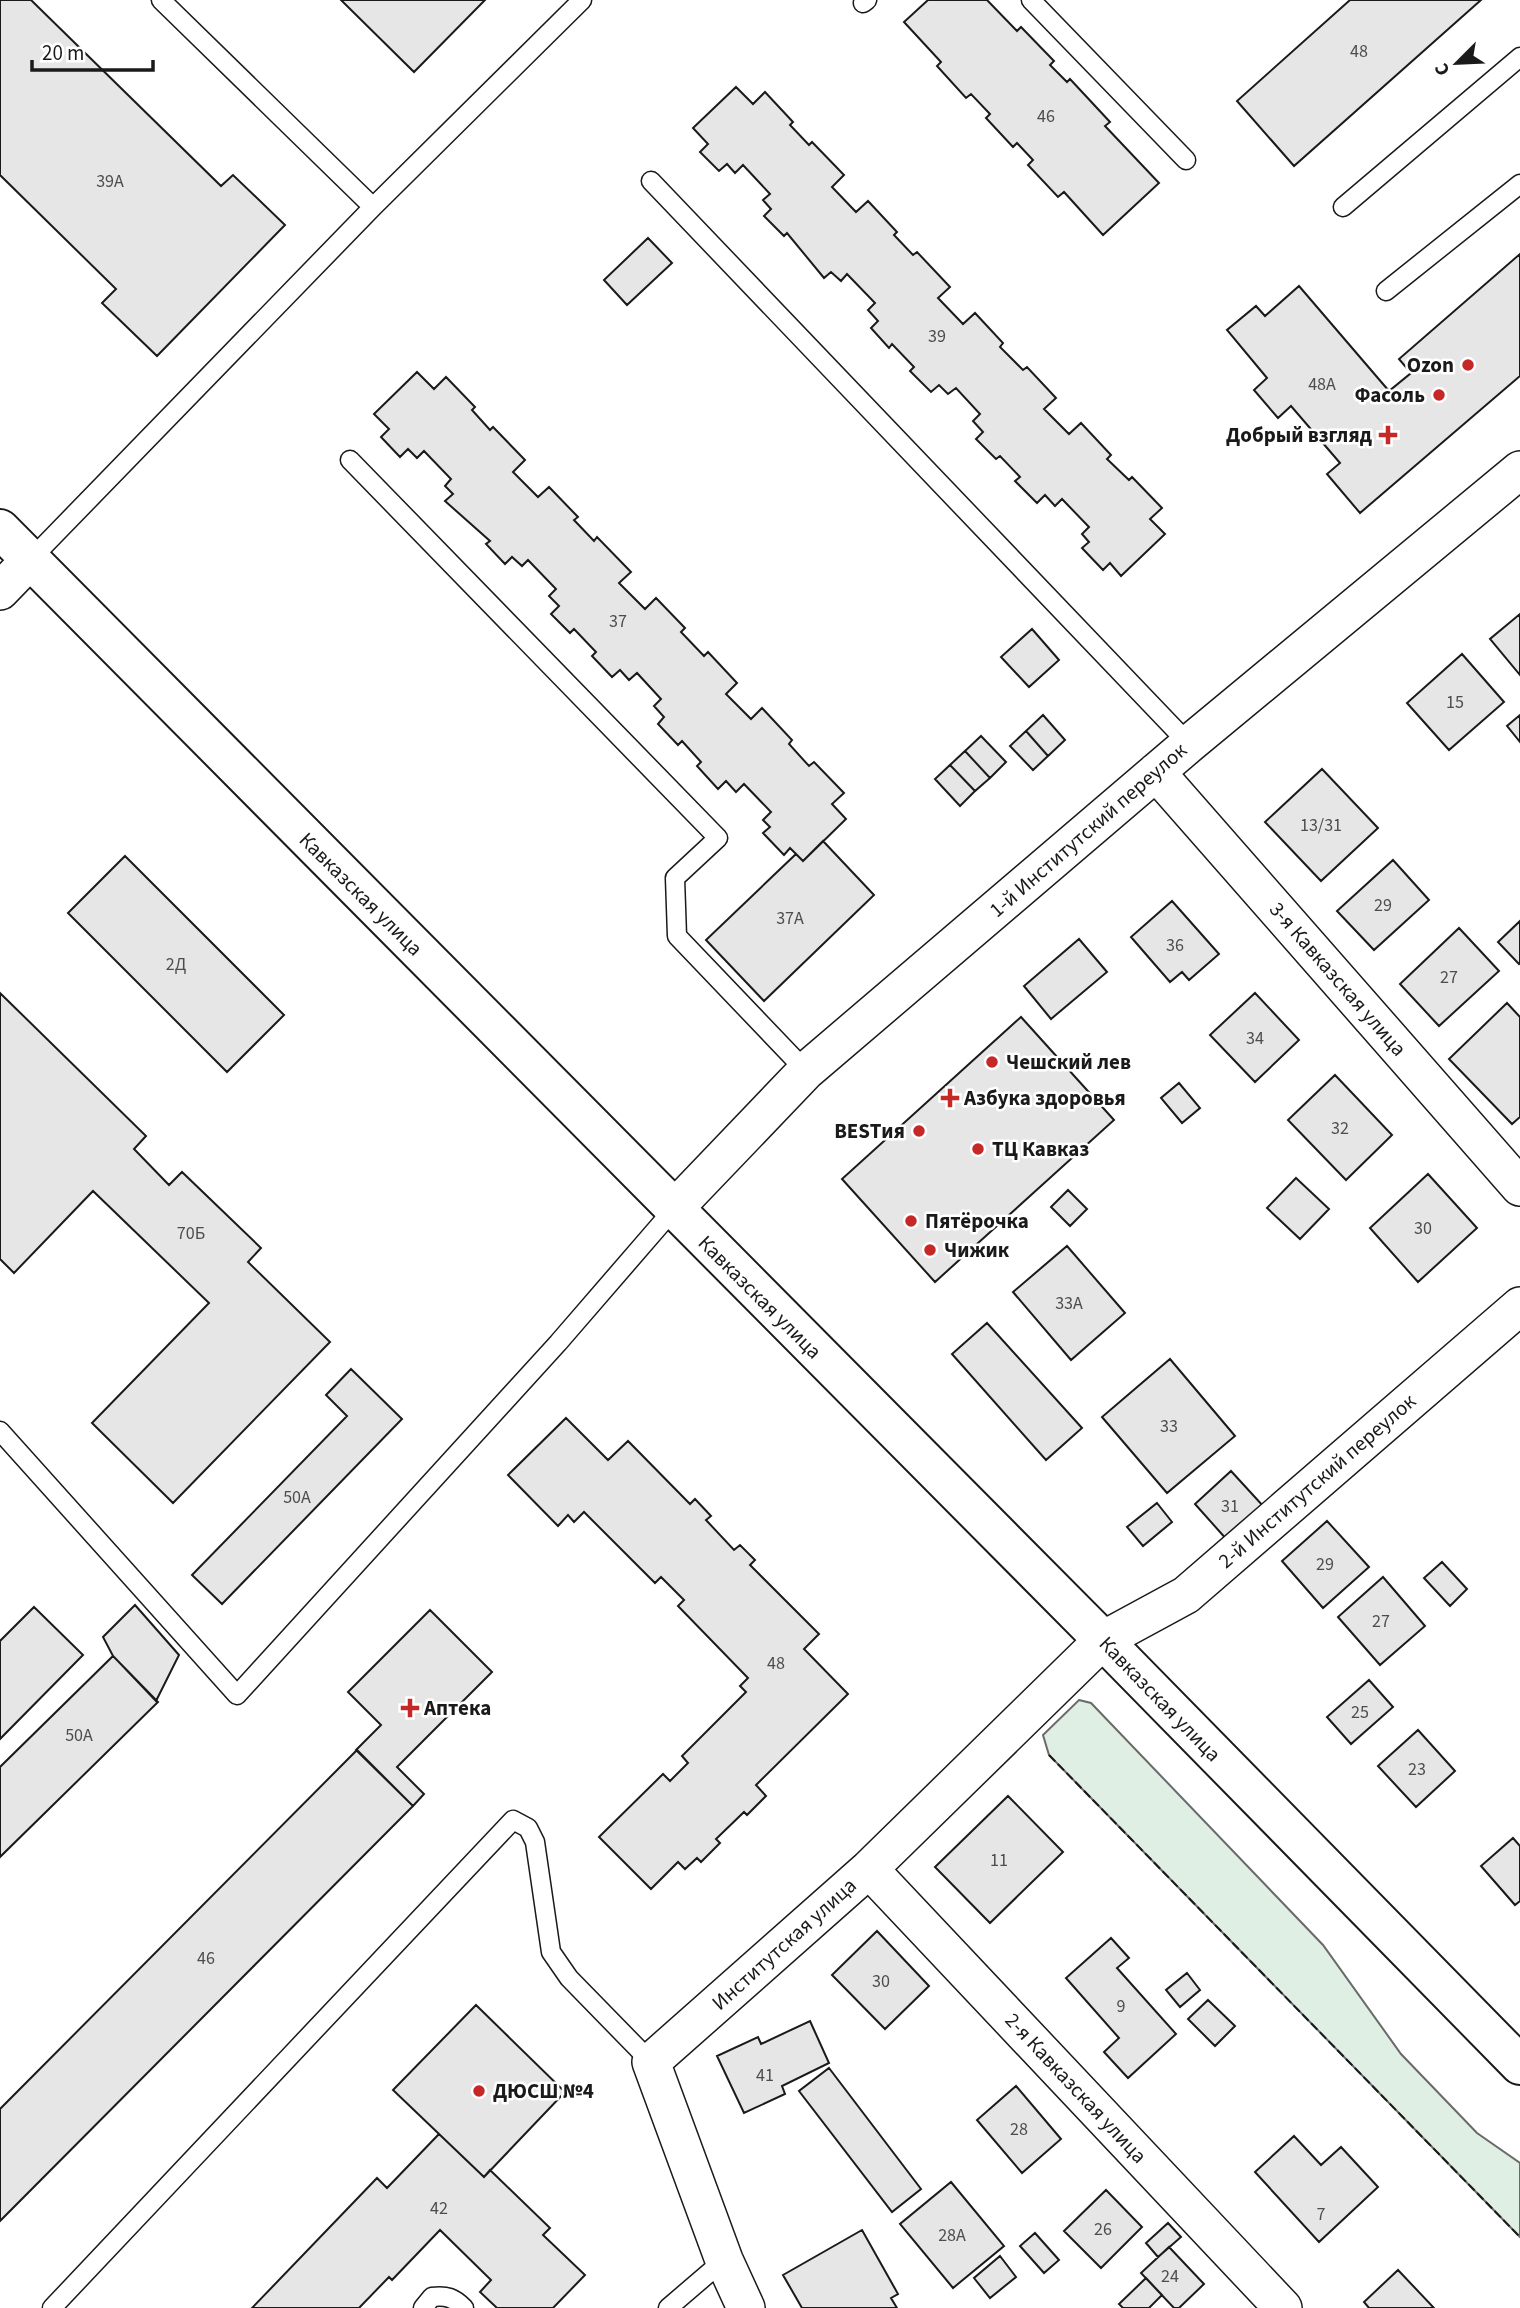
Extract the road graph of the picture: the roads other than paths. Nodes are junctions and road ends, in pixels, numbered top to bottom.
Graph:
1 (161, 0) edge
2 (582, 0) edge
3 (1031, 0) edge
4 (1520, 57) edge
5 (1186, 160) dead end
6 (651, 181) dead end
7 (1520, 184) edge
8 (373, 207) junction
9 (1343, 208) dead end
10 (1386, 291) dead end
11 (350, 460) dead end
12 (1520, 470) edge
13 (0, 529) edge
14 (31, 559) junction
15 (0, 591) edge
16 (1189, 744) junction
17 (1156, 772) junction
18 (806, 1071) junction
19 (1520, 1187) edge
20 (674, 1210) junction
21 (1520, 1306) edge
22 (0, 1431) edge
23 (1103, 1640) junction
24 (869, 1869) junction
25 (651, 2062) junction
26 (1520, 2066) edge
27 (724, 2260) junction
28 (52, 2308) edge
29 (423, 2308) edge
30 (464, 2308) edge
31 (668, 2308) edge
32 (746, 2308) edge
33 (1283, 2308) edge

1 - 8 lane
2 - 8 lane
3 - 5 lane
4 - 9 lane
6 - 16 lane
7 - 10 lane
8 - 14 lane
11 - 18 lane
12 - 16 street, 1-й Институтский переулок
13 - 14 main road, Кавказская улица
14 - 15 street
14 - 20 main road, Кавказская улица
16 - 17 street, 1-й Институтский переулок
17 - 18 street, 1-й Институтский переулок
17 - 19 street, 3-я Кавказская улица
18 - 20 street, 1-й Институтский переулок
20 - 22 lane
20 - 23 main road, Кавказская улица
21 - 23 street, 2-й Институтский переулок
23 - 24 street, Институтская улица
23 - 26 main road, Кавказская улица
24 - 25 street, Институтская улица
24 - 33 street, 2-я Кавказская улица
25 - 27 street
25 - 28 lane
27 - 31 lane
27 - 32 street
29 - 30 lane

